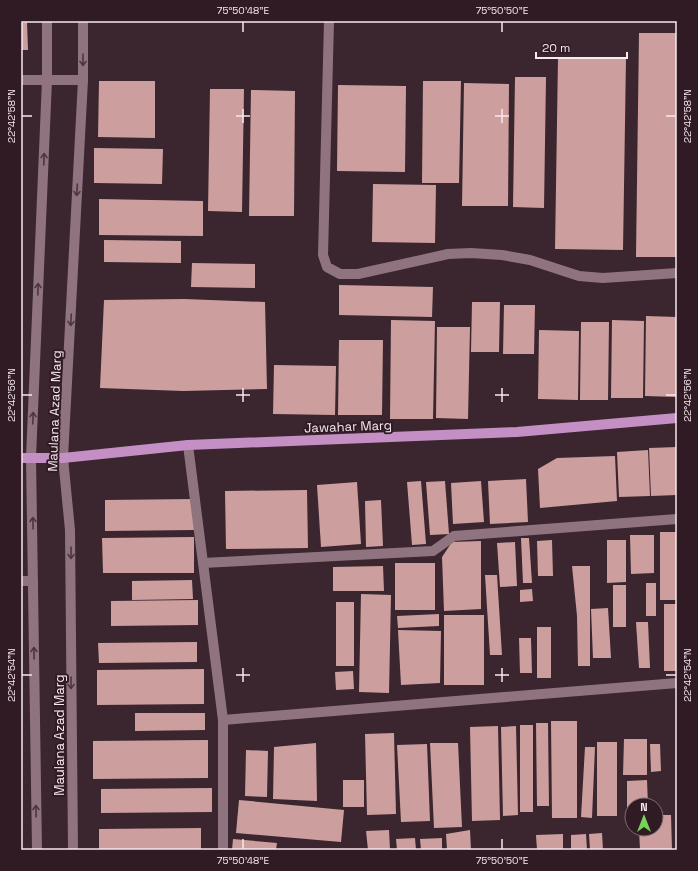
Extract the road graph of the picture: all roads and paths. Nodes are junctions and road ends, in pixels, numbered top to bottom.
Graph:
1 (47, 21) edge
2 (83, 21) edge
3 (329, 21) edge
4 (21, 80) edge
5 (47, 80) junction
6 (83, 80) junction
7 (677, 273) edge
8 (677, 418) edge
9 (188, 445) junction
10 (26, 458) edge
11 (63, 458) junction
12 (677, 519) edge
13 (204, 563) junction
14 (21, 581) edge
15 (33, 581) junction
16 (677, 683) edge
17 (223, 720) junction
18 (37, 850) edge
19 (73, 850) edge
20 (223, 850) edge

1 - 5 street, Maulana Azad Marg
2 -> 6 street, Maulana Azad Marg
3 - 7 street
4 - 5 street
5 - 6 street
10 -> 5 street, Maulana Azad Marg
6 -> 11 street, Maulana Azad Marg
8 - 9 main road, Jawahar Marg
9 - 11 main road, Jawahar Marg
9 - 13 street
10 - 11 main road, Jawahar Marg
15 -> 10 street, Maulana Azad Marg
11 -> 19 street, Maulana Azad Marg
12 - 13 street
13 - 17 street
14 - 15 street
18 -> 15 street, Maulana Azad Marg
16 - 17 street
17 - 20 street

